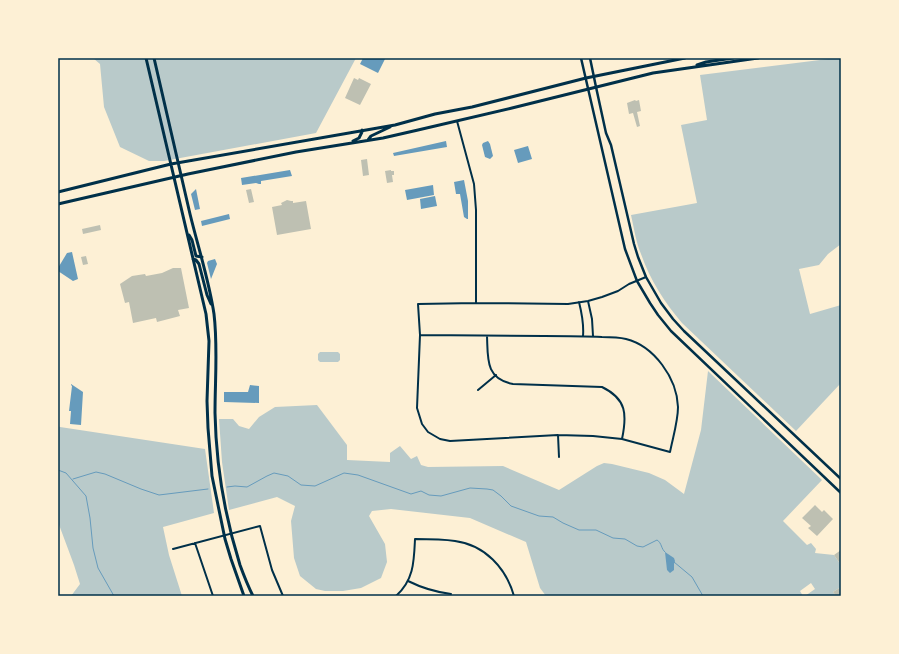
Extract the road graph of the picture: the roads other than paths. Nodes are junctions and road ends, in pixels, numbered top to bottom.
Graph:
1 (146, 58) edge
2 (154, 58) edge
3 (581, 58) edge
4 (590, 58) edge
5 (685, 58) edge
6 (733, 58) edge
7 (758, 58) edge
8 (692, 68) junction
9 (594, 77) junction
10 (586, 78) junction
11 (596, 87) junction
12 (588, 89) junction
13 (457, 120) junction
14 (395, 125) junction
15 (362, 130) junction
16 (368, 140) junction
17 (350, 143) junction
18 (179, 163) junction
19 (171, 164) junction
20 (181, 175) junction
21 (174, 177) junction
22 (58, 192) edge
23 (58, 204) edge
24 (186, 230) junction
25 (202, 257) junction
26 (193, 259) junction
27 (646, 277) junction
28 (637, 281) junction
29 (588, 301) junction
30 (578, 302) junction
31 (476, 303) junction
32 (213, 309) junction
33 (420, 334) junction
34 (488, 336) junction
35 (583, 336) junction
36 (593, 336) junction
37 (496, 375) junction
38 (478, 390) dead end
39 (558, 435) junction
40 (622, 439) junction
41 (559, 457) dead end
42 (841, 479) edge
43 (841, 493) edge
44 (232, 534) junction
45 (224, 535) junction
46 (195, 543) junction
47 (173, 549) dead end
48 (408, 580) junction
49 (451, 594) dead end
50 (213, 596) edge
51 (244, 596) edge
52 (252, 596) edge
53 (283, 596) edge
54 (396, 596) edge
55 (514, 596) edge

1 - 19 main road
2 - 18 main road
3 - 10 street
4 - 9 street
5 - 9 main road
6 - 8 main road
7 - 8 main road
8 - 11 main road
9 - 10 main road
9 - 11 street
10 - 12 street
10 - 14 main road
11 - 12 main road
11 - 27 street
12 - 13 main road
12 - 28 street
13 - 16 main road
13 - 31 street
14 - 15 main road
14 - 16 main road
15 - 17 main road
15 - 18 main road
16 - 17 main road
17 - 20 main road
18 - 19 main road
18 - 20 main road
19 - 21 main road
19 - 22 main road
20 - 21 main road
20 - 25 main road
21 - 23 main road
21 - 24 main road
24 - 25 main road
24 - 26 main road
25 - 32 main road
26 - 32 main road
26 - 45 main road
27 - 28 street
27 - 42 street
28 - 29 street
28 - 43 street
29 - 30 street
29 - 36 street
30 - 31 street
30 - 35 street
31 - 33 street
32 - 44 main road
33 - 34 street
33 - 39 street
34 - 35 street
34 - 37 street
35 - 36 street
36 - 40 street
37 - 38 street
37 - 40 street
39 - 40 street
39 - 41 street
44 - 45 street
44 - 52 main road
44 - 53 street
45 - 46 street
45 - 51 main road
46 - 47 street
46 - 50 street
48 - 49 street
48 - 54 street
48 - 55 street

